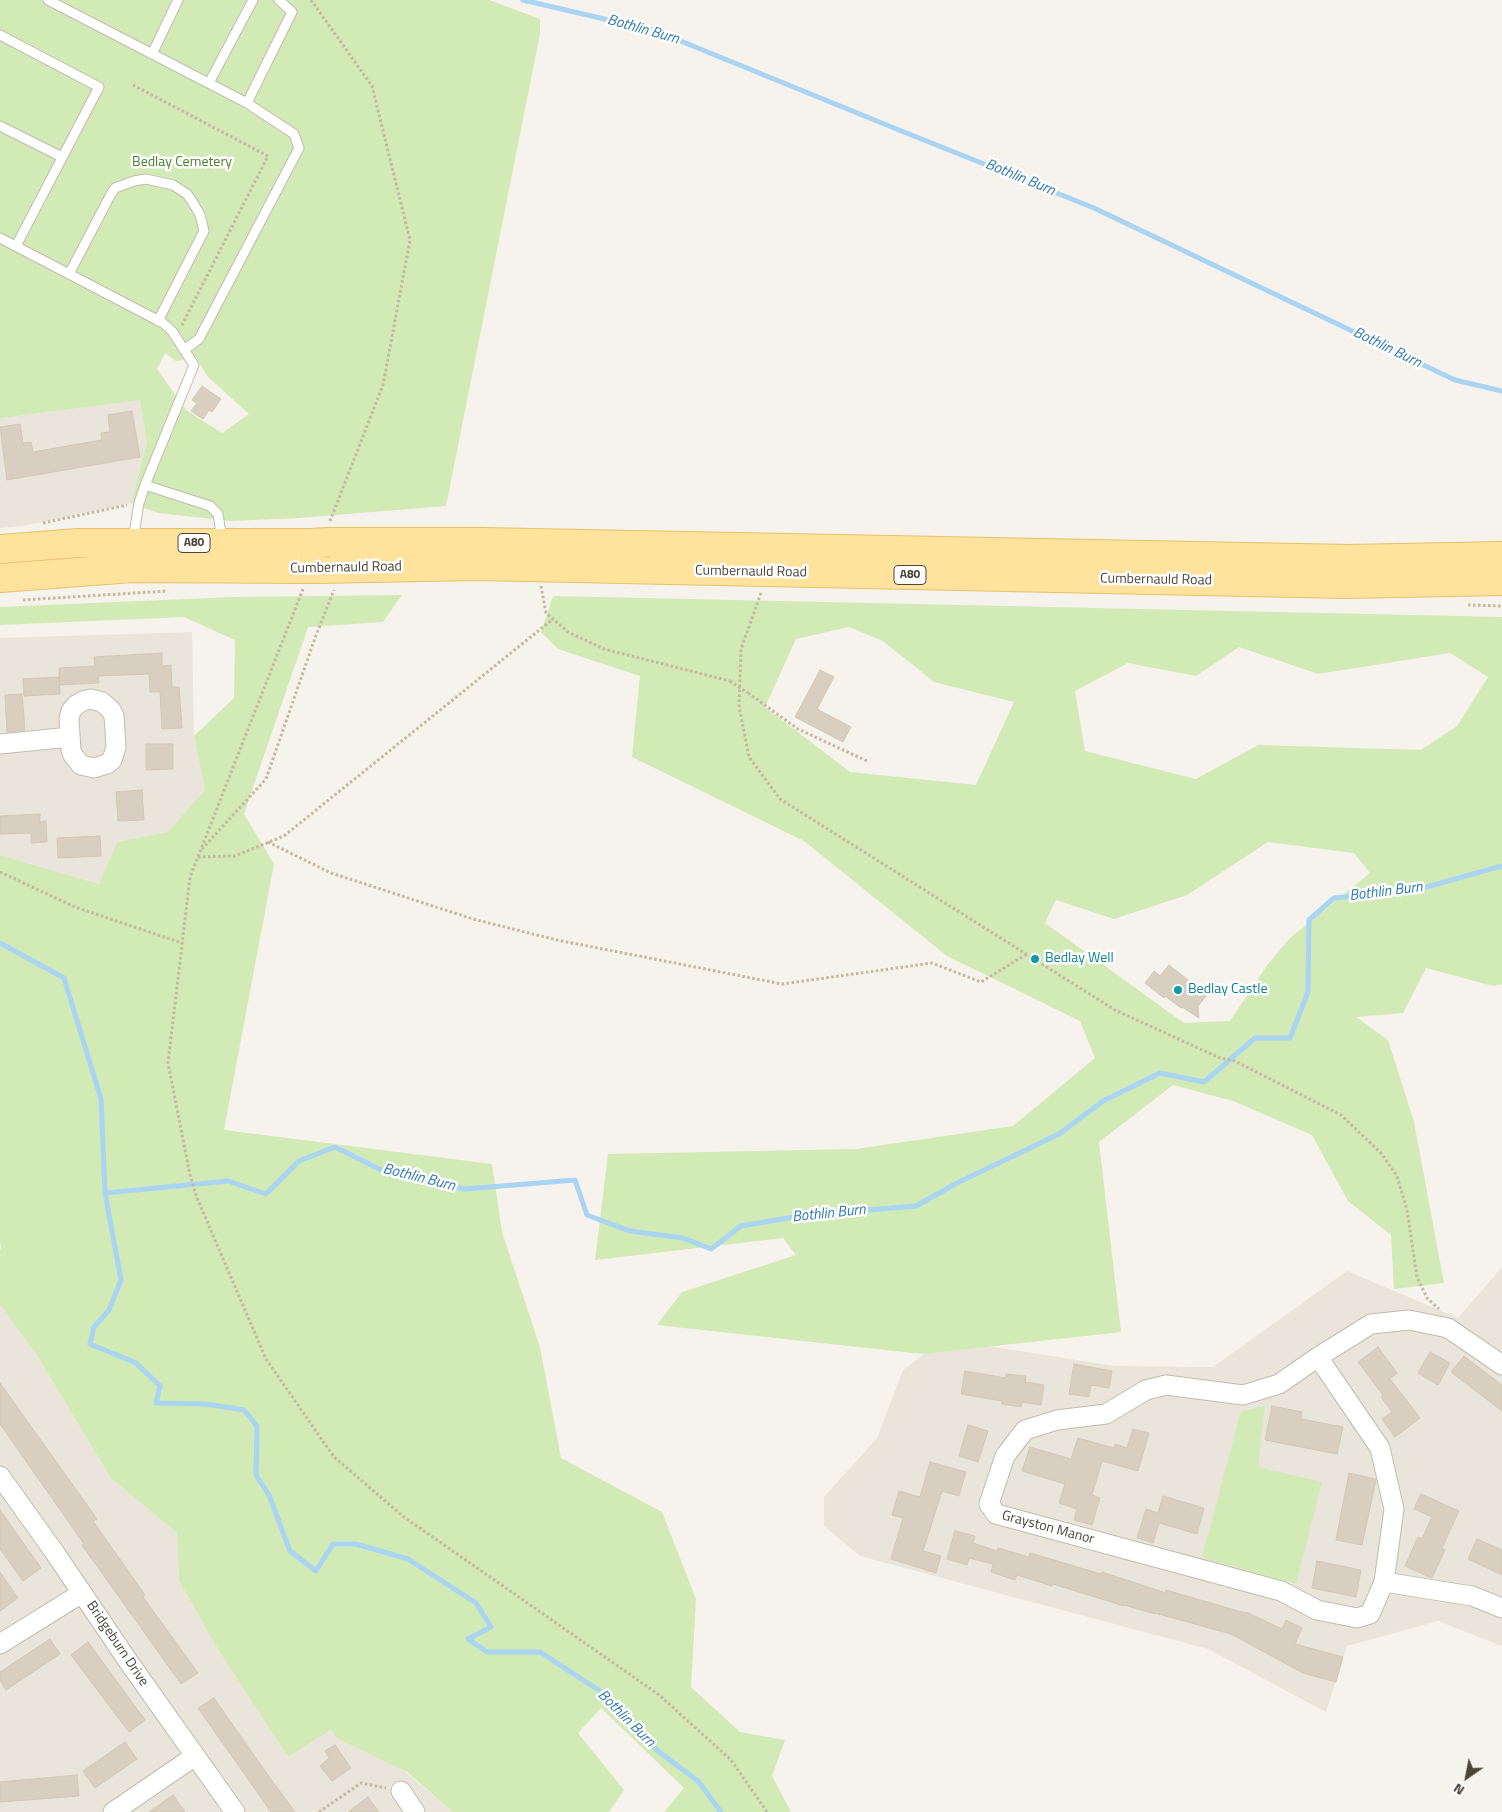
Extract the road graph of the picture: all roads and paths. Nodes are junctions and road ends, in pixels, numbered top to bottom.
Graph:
1 (48, 0) edge
2 (178, 0) edge
3 (254, 0) edge
4 (279, 0) edge
5 (0, 35) edge
6 (152, 54) junction
7 (210, 83) junction
8 (133, 85) dead end
9 (247, 103) junction
10 (0, 126) edge
11 (62, 157) junction
12 (0, 238) edge
13 (16, 246) junction
14 (69, 274) junction
15 (158, 321) junction
16 (176, 337) junction
17 (184, 350) junction
18 (145, 485) junction
19 (139, 503) junction
20 (36, 524) dead end
21 (132, 543) junction
22 (223, 543) junction
23 (0, 549) edge
24 (1502, 556) edge
25 (541, 568) junction
26 (318, 574) junction
27 (0, 578) edge
28 (1502, 581) edge
29 (762, 590) dead end
30 (177, 591) dead end
31 (20, 600) dead end
32 (554, 619) junction
33 (70, 737) dead end
34 (0, 744) edge
35 (869, 762) dead end
36 (268, 842) junction
37 (201, 850) dead end
38 (198, 857) dead end
39 (0, 872) edge
40 (182, 943) dead end
41 (1027, 954) junction
42 (190, 1175) dead end
43 (1448, 1328) junction
44 (1318, 1357) junction
45 (1502, 1365) edge
46 (0, 1476) edge
47 (1384, 1582) junction
48 (82, 1594) junction
49 (1502, 1608) edge
50 (0, 1644) edge
51 (195, 1756) junction
52 (402, 1791) joint
53 (113, 1812) edge
54 (236, 1812) edge
55 (319, 1812) edge
56 (415, 1812) edge
57 (767, 1812) edge

1 - 6 lane
2 - 6 lane
3 - 7 lane
4 - 9 lane
5 - 11 lane
6 - 7 lane
7 - 9 lane
8 - 16 path
9 - 17 lane
10 - 11 lane
11 - 13 lane
12 - 13 lane
13 - 14 lane
14 - 15 lane
14 - 15 lane
15 - 16 lane
16 - 17 lane
17 - 18 lane
18 - 19 lane
18 - 22 lane
19 - 20 path
19 - 21 lane
21 - 22 main road, Cumbernauld Road / A80
21 - 23 main road, Cumbernauld Road / A80
22 - 24 main road, Cumbernauld Road / A80
25 - 26 main road, Cumbernauld Road / A80
25 - 28 main road, Cumbernauld Road / A80
25 - 32 path
26 - 27 main road, Cumbernauld Road / A80
26 - 37 path
29 - 41 path
30 - 31 path
32 - 35 path, bridge
32 - 36 path
33 - 34 street
36 - 38 path
36 - 41 path
39 - 40 path
41 - 43 path
42 - 57 path
43 - 44 street, Grayston Manor
43 - 45 street
44 - 47 street, Grayston Manor
44 - 47 street, Grayston Manor
46 - 48 street, Bridgeburn Drive
47 - 49 street
48 - 50 street
48 - 51 street, Bridgeburn Drive
51 - 53 street
51 - 54 street, Bridgeburn Drive
52 - 55 path
52 - 56 street

